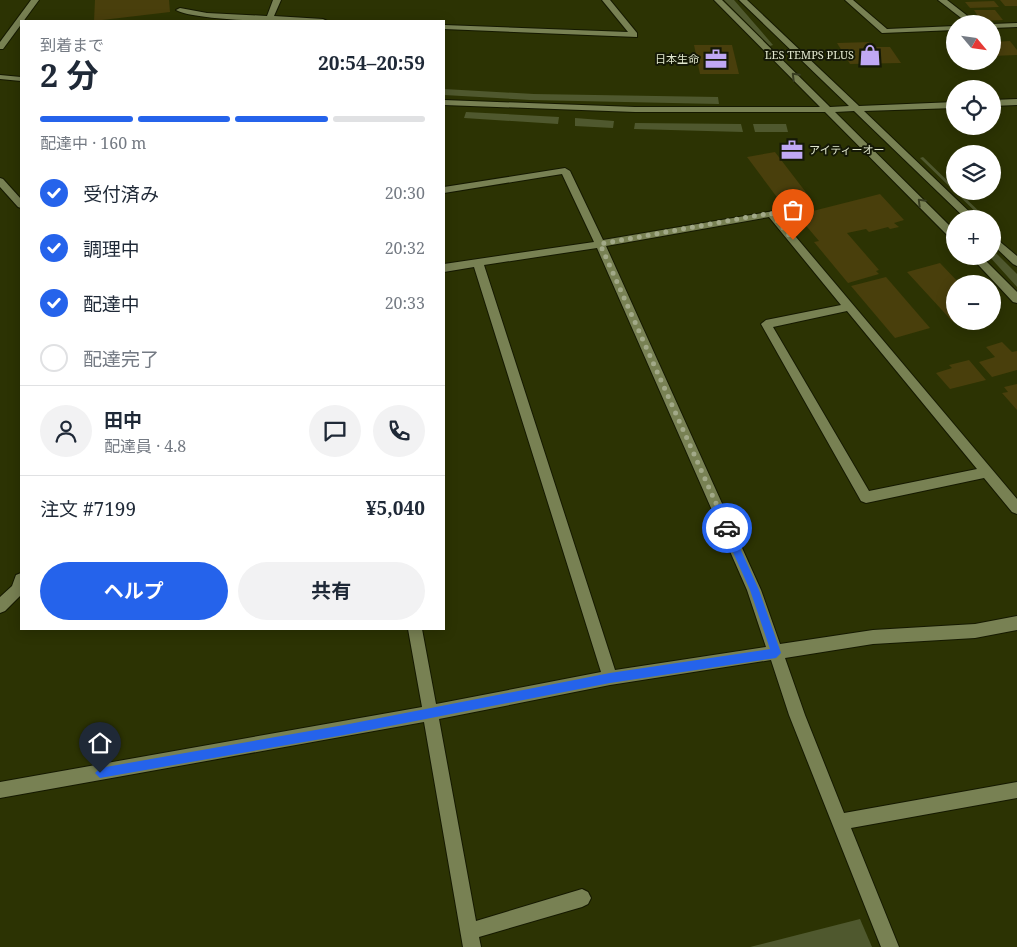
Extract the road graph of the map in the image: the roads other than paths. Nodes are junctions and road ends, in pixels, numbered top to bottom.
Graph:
1 (35, 0) edge
2 (277, 0) edge
3 (606, 0) edge
4 (718, 0) edge
5 (743, 0) edge
6 (848, 0) edge
7 (942, 0) edge
8 (180, 10) dead end
9 (962, 15) edge
10 (269, 18) junction
11 (20, 20) edge
12 (20, 20) edge
13 (305, 20) edge
14 (1017, 25) edge
15 (1001, 26) edge
16 (445, 27) edge
17 (946, 28) edge
18 (0, 47) edge
19 (0, 77) edge
20 (20, 79) edge
21 (445, 102) edge
22 (1017, 102) edge
23 (1001, 103) edge
24 (946, 105) edge
25 (857, 109) junction
26 (830, 110) junction
27 (0, 181) edge
28 (445, 190) edge
29 (20, 203) edge
30 (963, 210) edge
31 (946, 228) edge
32 (600, 244) junction
33 (1001, 247) edge
34 (1017, 262) edge
35 (478, 263) junction
36 (984, 265) edge
37 (445, 268) edge
38 (1017, 299) edge
39 (849, 307) junction
40 (987, 472) junction
41 (1017, 508) edge
42 (20, 582) edge
43 (0, 606) edge
44 (1017, 623) edge
45 (415, 630) edge
46 (776, 653) junction
47 (610, 678) junction
48 (430, 714) junction
49 (0, 790) edge
50 (1017, 790) edge
51 (840, 822) junction
52 (582, 898) dead end
53 (471, 939) edge
54 (890, 947) edge

1 - 12 street
2 - 10 street
3 - 16 street
26 -> 4 street
5 - 25 street
6 - 17 street
7 - 9 street
8 - 10 street
10 - 13 street
11 - 18 street
14 - 15 street
19 - 20 street
21 - 26 street
22 - 23 street
24 - 25 street
25 - 26 street
25 - 30 street
31 -> 26 street
27 - 29 street
28 - 32 street
32 - 35 street
32 - 39 street
32 - 46 street
33 - 34 street
35 - 37 street
35 - 47 street
36 - 38 street
39 - 40 street
39 - 40 street
40 - 41 street
42 - 43 street
44 - 46 street
45 - 48 street
46 - 47 street
46 - 51 street
47 - 48 street
48 - 49 street
48 - 53 street
50 - 51 street
51 - 54 street
52 - 53 street

